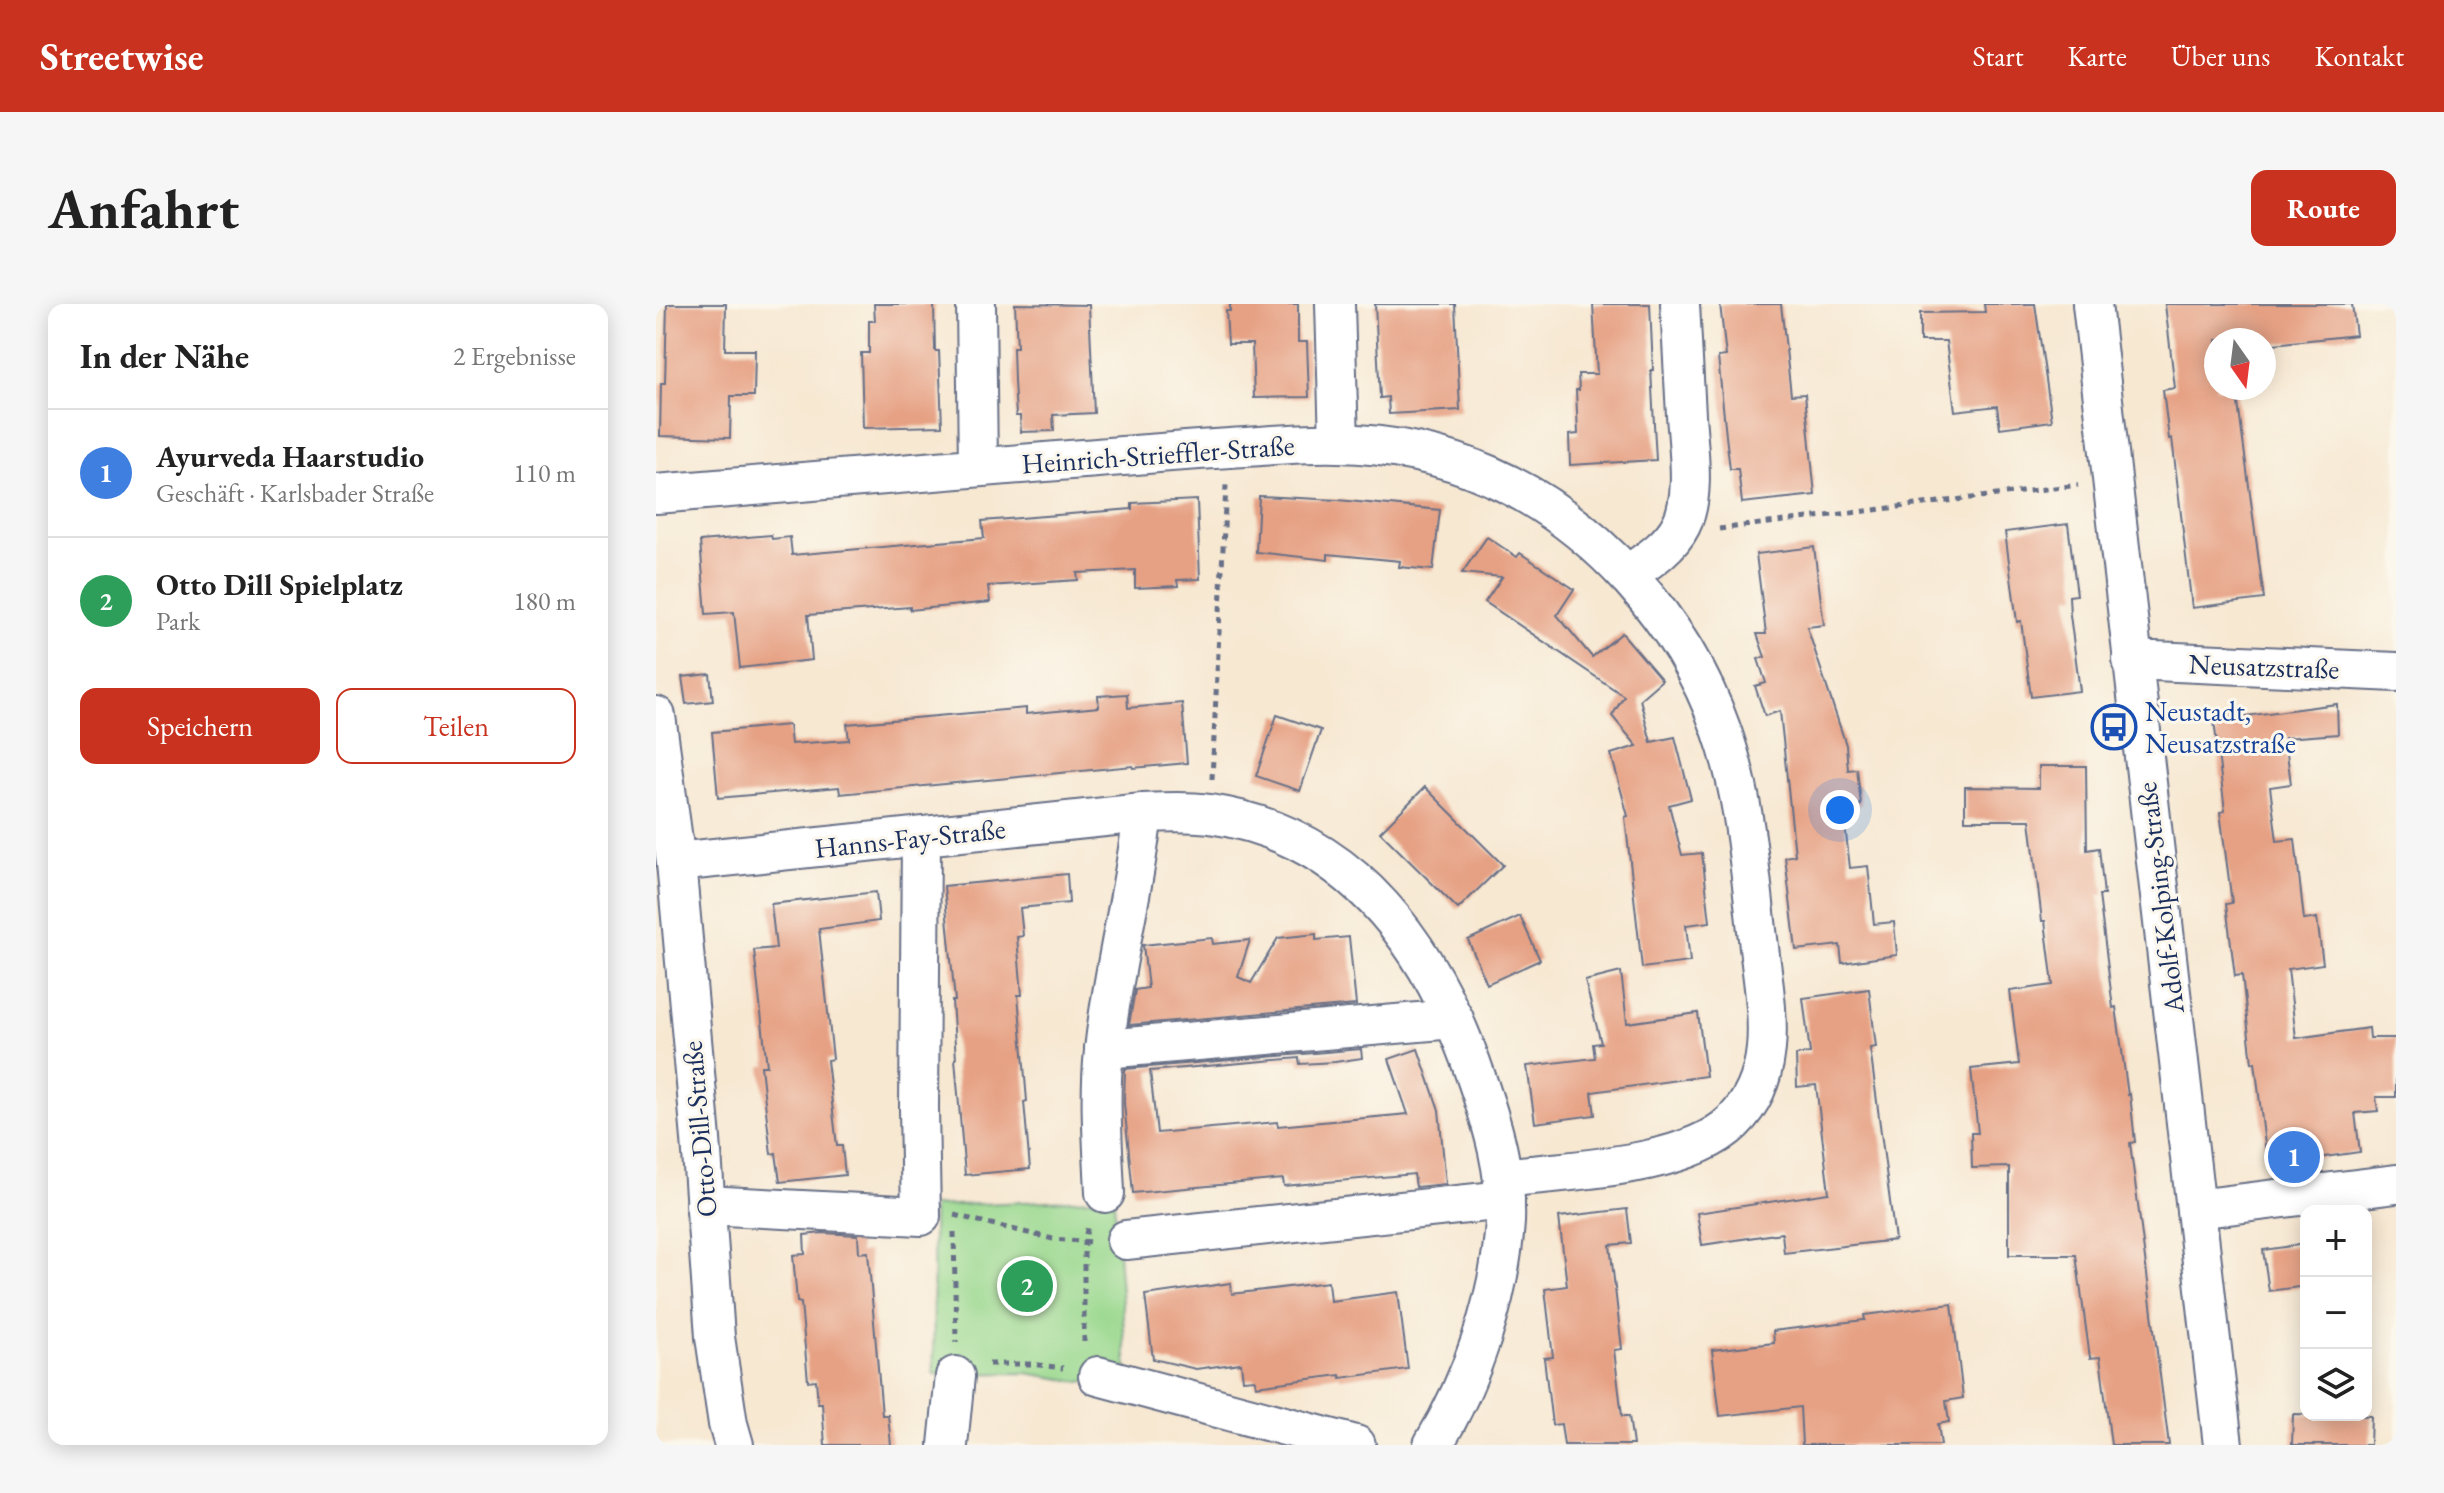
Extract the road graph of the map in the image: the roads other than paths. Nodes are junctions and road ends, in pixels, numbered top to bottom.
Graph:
1 (976, 304) edge
2 (1335, 304) edge
3 (1680, 304) edge
4 (2092, 304) edge
5 (1339, 443) junction
6 (978, 467) junction
7 (656, 494) edge
8 (1627, 575) junction
9 (2132, 660) junction
10 (2396, 672) edge
11 (656, 716) edge
12 (1143, 813) junction
13 (921, 837) junction
14 (676, 862) junction
15 (1454, 1019) junction
16 (1104, 1049) junction
17 (2396, 1184) edge
18 (1504, 1189) junction
19 (1105, 1193) road end
20 (705, 1205) junction
21 (2196, 1209) junction
22 (1126, 1240) road end
23 (955, 1370) road end
24 (1090, 1374) road end
25 (1436, 1444) edge
26 (734, 1445) edge
27 (948, 1445) edge
28 (1356, 1445) edge
29 (2223, 1445) edge

1 - 6 street
2 - 5 street
3 - 8 street
4 - 9 street, Adolf-Kolping-Straße
5 - 6 street, Heinrich-Strieffler-Straße
5 - 8 street, Heinrich-Strieffler-Straße
6 - 7 street, Heinrich-Strieffler-Straße
8 - 18 street, Heinrich-Strieffler-Straße
9 - 10 street, Neusatzstraße
9 - 21 street, Adolf-Kolping-Straße
11 - 14 street, Otto-Dill-Straße
12 - 13 street, Hanns-Fay-Straße
12 - 15 street, Hanns-Fay-Straße
12 - 16 street
13 - 14 street, Hanns-Fay-Straße
13 - 20 street
14 - 20 street, Otto-Dill-Straße
15 - 16 street
15 - 18 street, Hanns-Fay-Straße
16 - 19 street
17 - 21 street
18 - 22 street
18 - 25 street, Hanns-Fay-Straße
20 - 26 street, Otto-Dill-Straße
21 - 29 street, Adolf-Kolping-Straße
23 - 27 street
24 - 28 street

